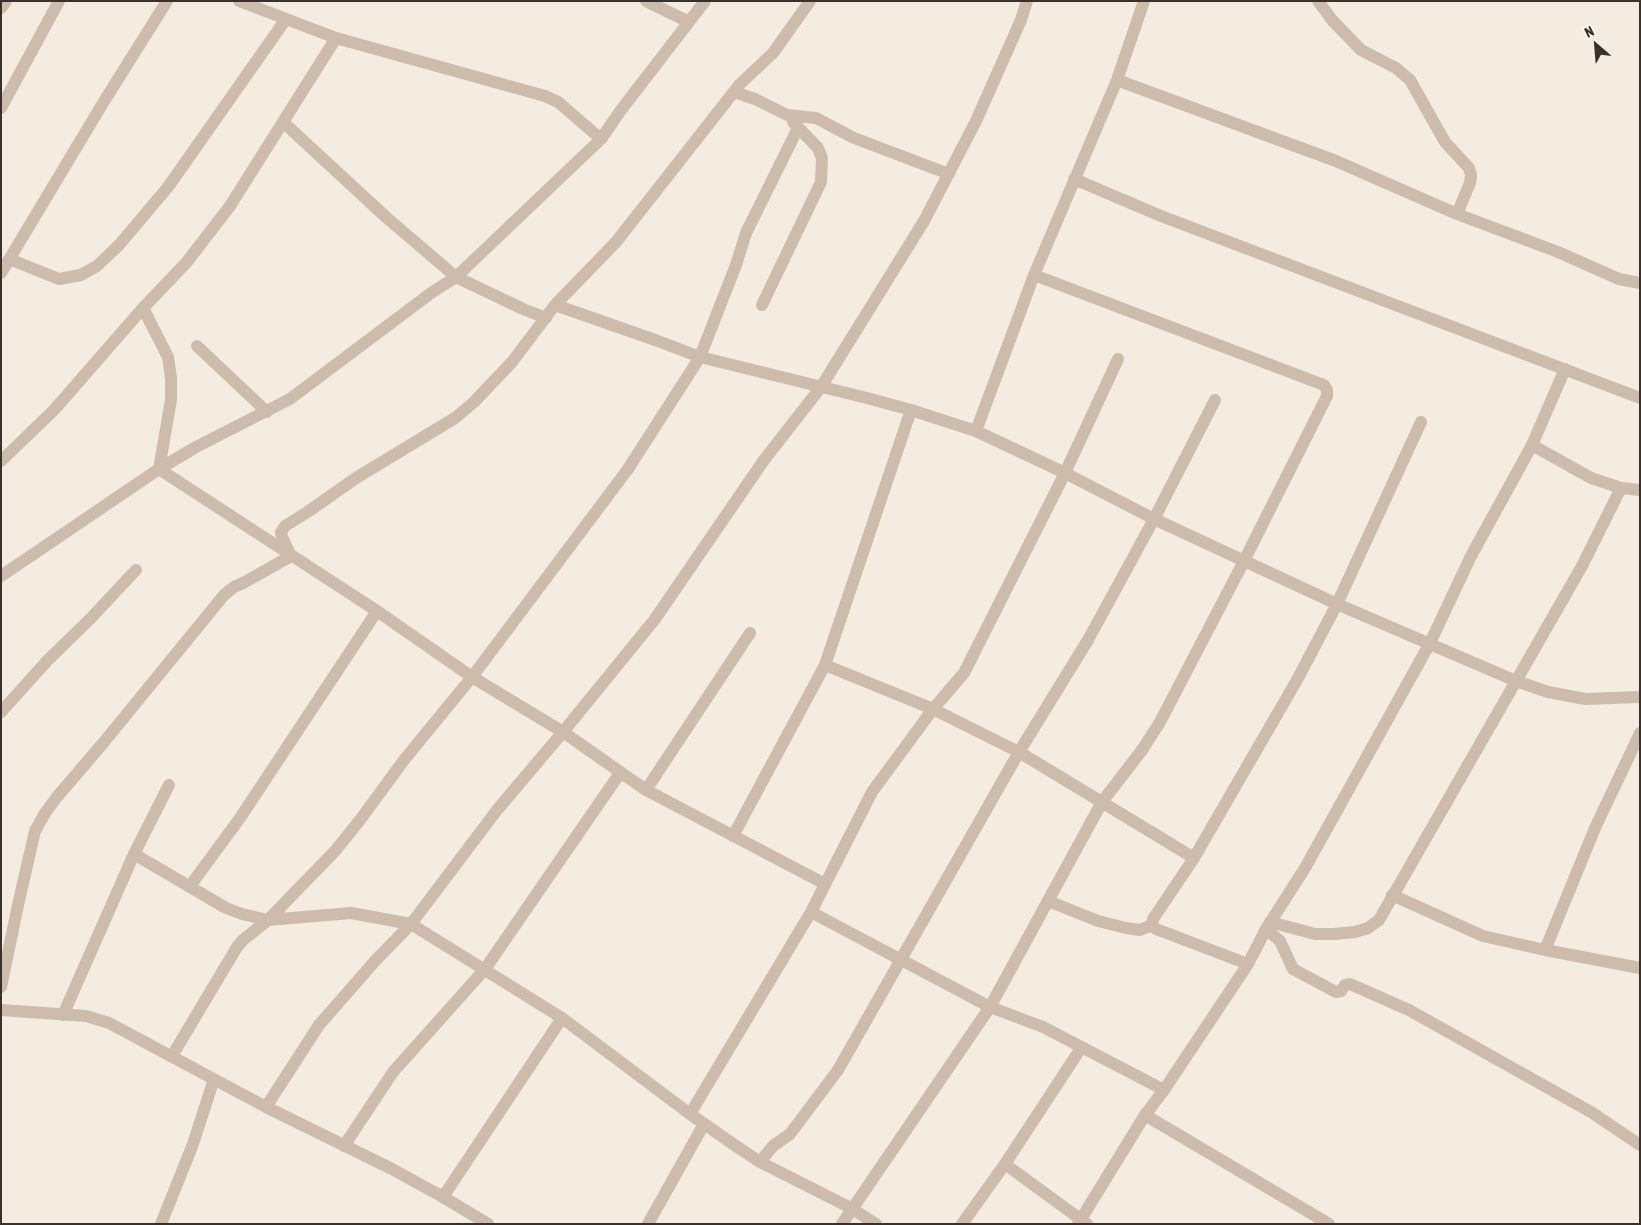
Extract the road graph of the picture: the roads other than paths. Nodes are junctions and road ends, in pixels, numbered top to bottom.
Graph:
1 (6, 1) edge
2 (58, 1) edge
3 (167, 1) edge
4 (239, 1) edge
5 (646, 1) edge
6 (705, 1) edge
7 (810, 1) edge
8 (1027, 1) edge
9 (1144, 1) edge
10 (1318, 1) edge
11 (1, 8) edge
12 (286, 19) junction
13 (689, 22) junction
14 (336, 38) junction
15 (746, 77) junction
16 (1117, 80) junction
17 (734, 92) junction
18 (755, 99) junction
19 (1, 108) edge
20 (787, 115) junction
21 (283, 122) junction
22 (798, 128) junction
23 (601, 139) junction
24 (949, 174) junction
25 (1074, 179) junction
26 (1457, 214) junction
27 (10, 259) junction
28 (1, 273) edge
29 (1034, 275) junction
30 (456, 277) junction
31 (1640, 283) edge
32 (762, 305) dead end
33 (555, 306) junction
34 (143, 308) junction
35 (546, 318) junction
36 (198, 346) dead end
37 (700, 357) junction
38 (1118, 359) dead end
39 (1565, 369) junction
40 (821, 387) junction
41 (1640, 398) edge
42 (1215, 400) dead end
43 (911, 410) junction
44 (267, 412) junction
45 (1421, 422) dead end
46 (976, 431) junction
47 (1532, 445) junction
48 (1, 461) edge
49 (159, 469) junction
50 (1065, 473) junction
51 (1621, 488) junction
52 (1640, 490) edge
53 (1154, 519) junction
54 (291, 556) junction
55 (1244, 561) junction
56 (136, 570) dead end
57 (1, 576) edge
58 (1337, 604) junction
59 (377, 611) junction
60 (750, 633) dead end
61 (1430, 643) junction
62 (825, 665) junction
63 (472, 676) junction
64 (1516, 681) junction
65 (1640, 697) edge
66 (933, 709) junction
67 (1, 712) edge
68 (563, 732) junction
69 (1640, 733) edge
70 (1019, 752) junction
71 (620, 773) junction
72 (169, 784) dead end
73 (646, 790) junction
74 (1102, 802) junction
75 (733, 836) junction
76 (134, 854) junction
77 (1194, 858) junction
78 (825, 884) junction
79 (190, 886) junction
80 (1392, 895) junction
81 (1048, 901) junction
82 (811, 912) junction
83 (268, 920) junction
84 (411, 924) junction
85 (1152, 924) junction
86 (1268, 926) junction
87 (1545, 950) junction
88 (900, 961) junction
89 (1248, 964) junction
90 (1640, 968) edge
91 (485, 969) junction
92 (1, 987) edge
93 (990, 1007) junction
94 (1, 1010) edge
95 (63, 1015) junction
96 (562, 1018) junction
97 (1081, 1048) junction
98 (172, 1056) junction
99 (214, 1079) junction
100 (1164, 1090) junction
101 (266, 1107) junction
102 (690, 1114) junction
103 (1145, 1115) junction
104 (704, 1124) junction
105 (1640, 1145) edge
106 (344, 1146) junction
107 (760, 1162) junction
108 (1004, 1164) junction
109 (443, 1196) junction
110 (851, 1208) junction
111 (1082, 1222) edge
112 (484, 1223) edge
113 (161, 1224) edge
114 (648, 1224) edge
115 (842, 1224) edge
116 (876, 1224) edge
117 (962, 1224) edge
118 (1329, 1224) edge

1 - 11 street
2 - 19 street
3 - 27 street
4 - 12 street
5 - 13 street
6 - 13 street
7 - 15 street
8 - 24 street
9 - 16 street
10 - 26 street
12 - 14 street
12 - 27 street
13 - 23 street
14 - 21 street
14 - 23 street
15 - 17 street
15 - 18 street
16 - 25 street
16 - 26 street
17 - 18 street
17 - 33 street
18 - 20 street
20 - 22 street
20 - 24 street
21 - 30 street
21 - 34 street
22 - 32 street
22 - 37 street
23 - 30 street
24 - 40 street
25 - 29 street
25 - 39 street
26 - 31 street
27 - 28 street
29 - 46 street
29 - 55 street
30 - 35 street
30 - 44 street
33 - 35 street
33 - 37 street
34 - 48 street
34 - 49 street
35 - 54 street
36 - 44 street
37 - 40 street
37 - 63 street
38 - 50 street
39 - 41 street
39 - 47 street
40 - 43 street
40 - 68 street
42 - 53 street
43 - 46 street
43 - 62 street
44 - 49 street
45 - 58 street
46 - 50 street
47 - 51 street
47 - 61 street
49 - 54 street
49 - 57 street
50 - 53 street
50 - 66 street
51 - 52 street
51 - 64 street
53 - 55 street
53 - 70 street
54 - 59 street
54 - 92 street
55 - 58 street
55 - 74 street
56 - 67 street
58 - 61 street
58 - 77 street
59 - 63 street
59 - 79 street
60 - 73 street
61 - 64 street
61 - 86 street
62 - 66 street
62 - 75 street
63 - 68 street
63 - 83 street
64 - 65 street
64 - 80 street
66 - 70 street
66 - 78 street
68 - 71 street
68 - 84 street
69 - 87 street
70 - 74 street
70 - 88 street
71 - 73 street
71 - 91 street
72 - 76 street
73 - 75 street
74 - 77 street
74 - 81 street
75 - 78 street
76 - 79 street
76 - 95 street
77 - 85 street
78 - 82 street
79 - 83 street
80 - 86 street
80 - 87 street
81 - 85 street
81 - 93 street
82 - 88 street
82 - 102 street
83 - 84 street
83 - 98 street
84 - 91 street
84 - 101 street
85 - 89 street
86 - 89 street
86 - 105 street
87 - 90 street
88 - 93 street
88 - 107 street
89 - 100 street
91 - 96 street
91 - 106 street
93 - 97 street
93 - 110 street
94 - 95 street
95 - 98 street
96 - 102 street
96 - 109 street
97 - 100 street
97 - 108 street
98 - 99 street
99 - 101 street
99 - 113 street
100 - 103 street
101 - 106 street
102 - 104 street
103 - 111 street
103 - 118 street
104 - 107 street
104 - 114 street
106 - 109 street
107 - 110 street
108 - 111 street
108 - 117 street
109 - 112 street
110 - 115 street
110 - 116 street

